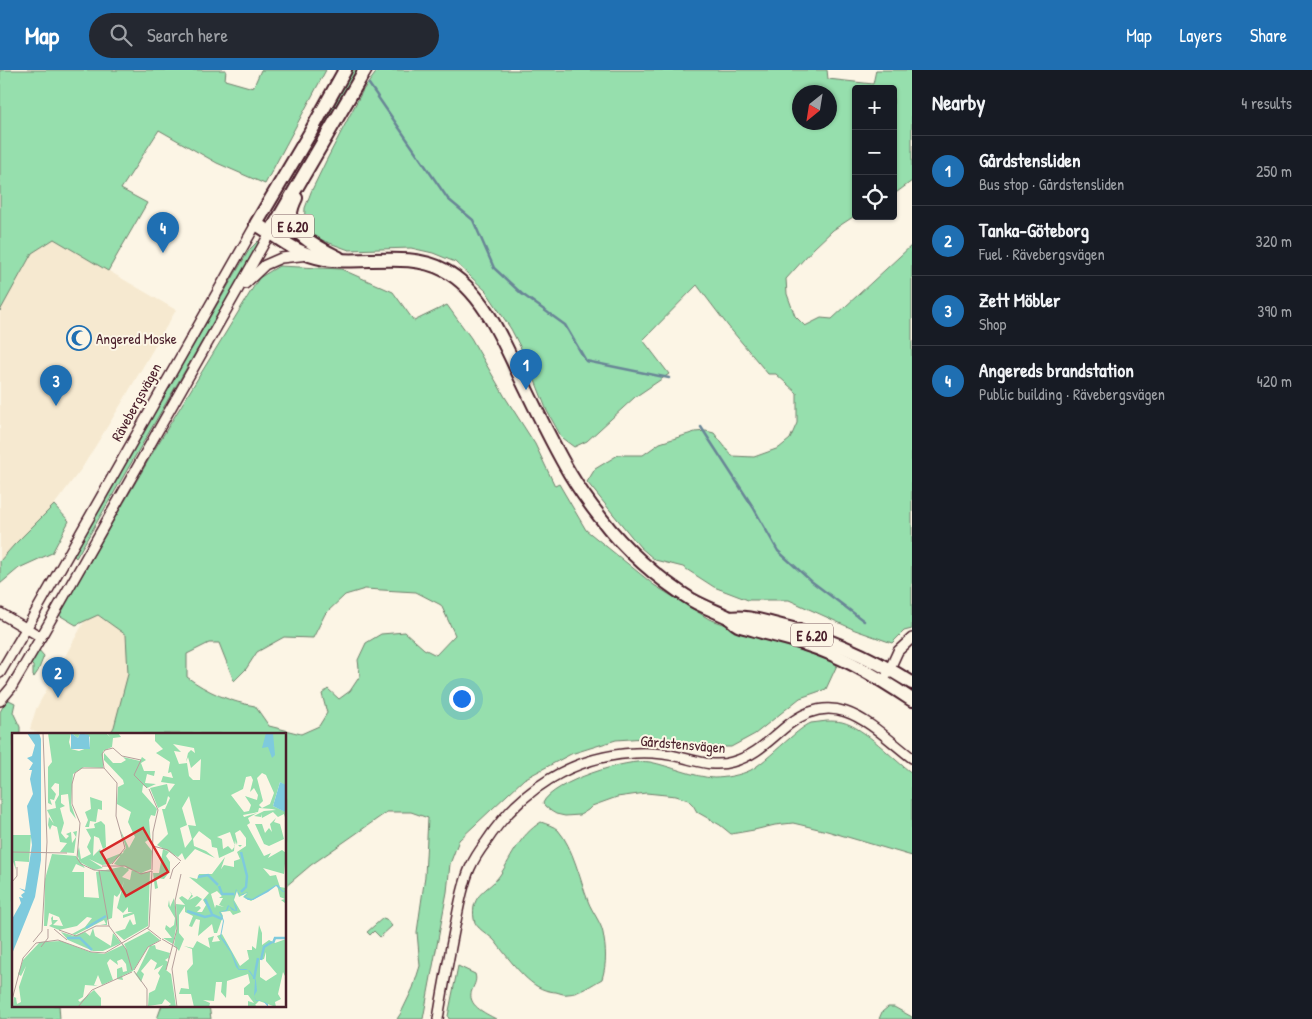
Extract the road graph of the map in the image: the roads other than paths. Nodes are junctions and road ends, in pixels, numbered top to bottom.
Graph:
1 (345, 70) edge
2 (365, 70) edge
3 (308, 168) junction
4 (256, 224) junction
5 (270, 233) junction
6 (309, 255) junction
7 (343, 260) junction
8 (233, 298) junction
9 (0, 613) edge
10 (729, 618) junction
11 (26, 629) junction
12 (41, 637) junction
13 (912, 638) edge
14 (890, 669) junction
15 (0, 673) edge
16 (884, 682) junction
17 (912, 683) edge
18 (912, 700) edge
19 (0, 701) edge
20 (912, 758) edge
21 (438, 1019) edge

1 - 4 highway, Rävebergsvägen / E 6.20
2 - 3 highway, E 6.20
3 - 5 highway, E 6.20
3 - 7 highway, E 6.20
4 - 5 highway, E 6.20
4 - 11 street, Rävebergsvägen
5 - 6 highway, E 6.20
5 - 8 street
6 - 7 highway, E 6.20
6 - 8 street
7 - 10 highway, E 6.20
8 - 12 street
9 - 11 street
10 - 14 highway, E 6.20
10 - 16 highway, E 6.20
11 - 12 street
11 - 15 street, Rävebergsvägen
12 - 19 street
13 - 14 street
14 - 16 street
14 - 17 highway, E 6.20
16 - 18 highway, E 6.20
20 - 21 street, Gårdstensvägen

